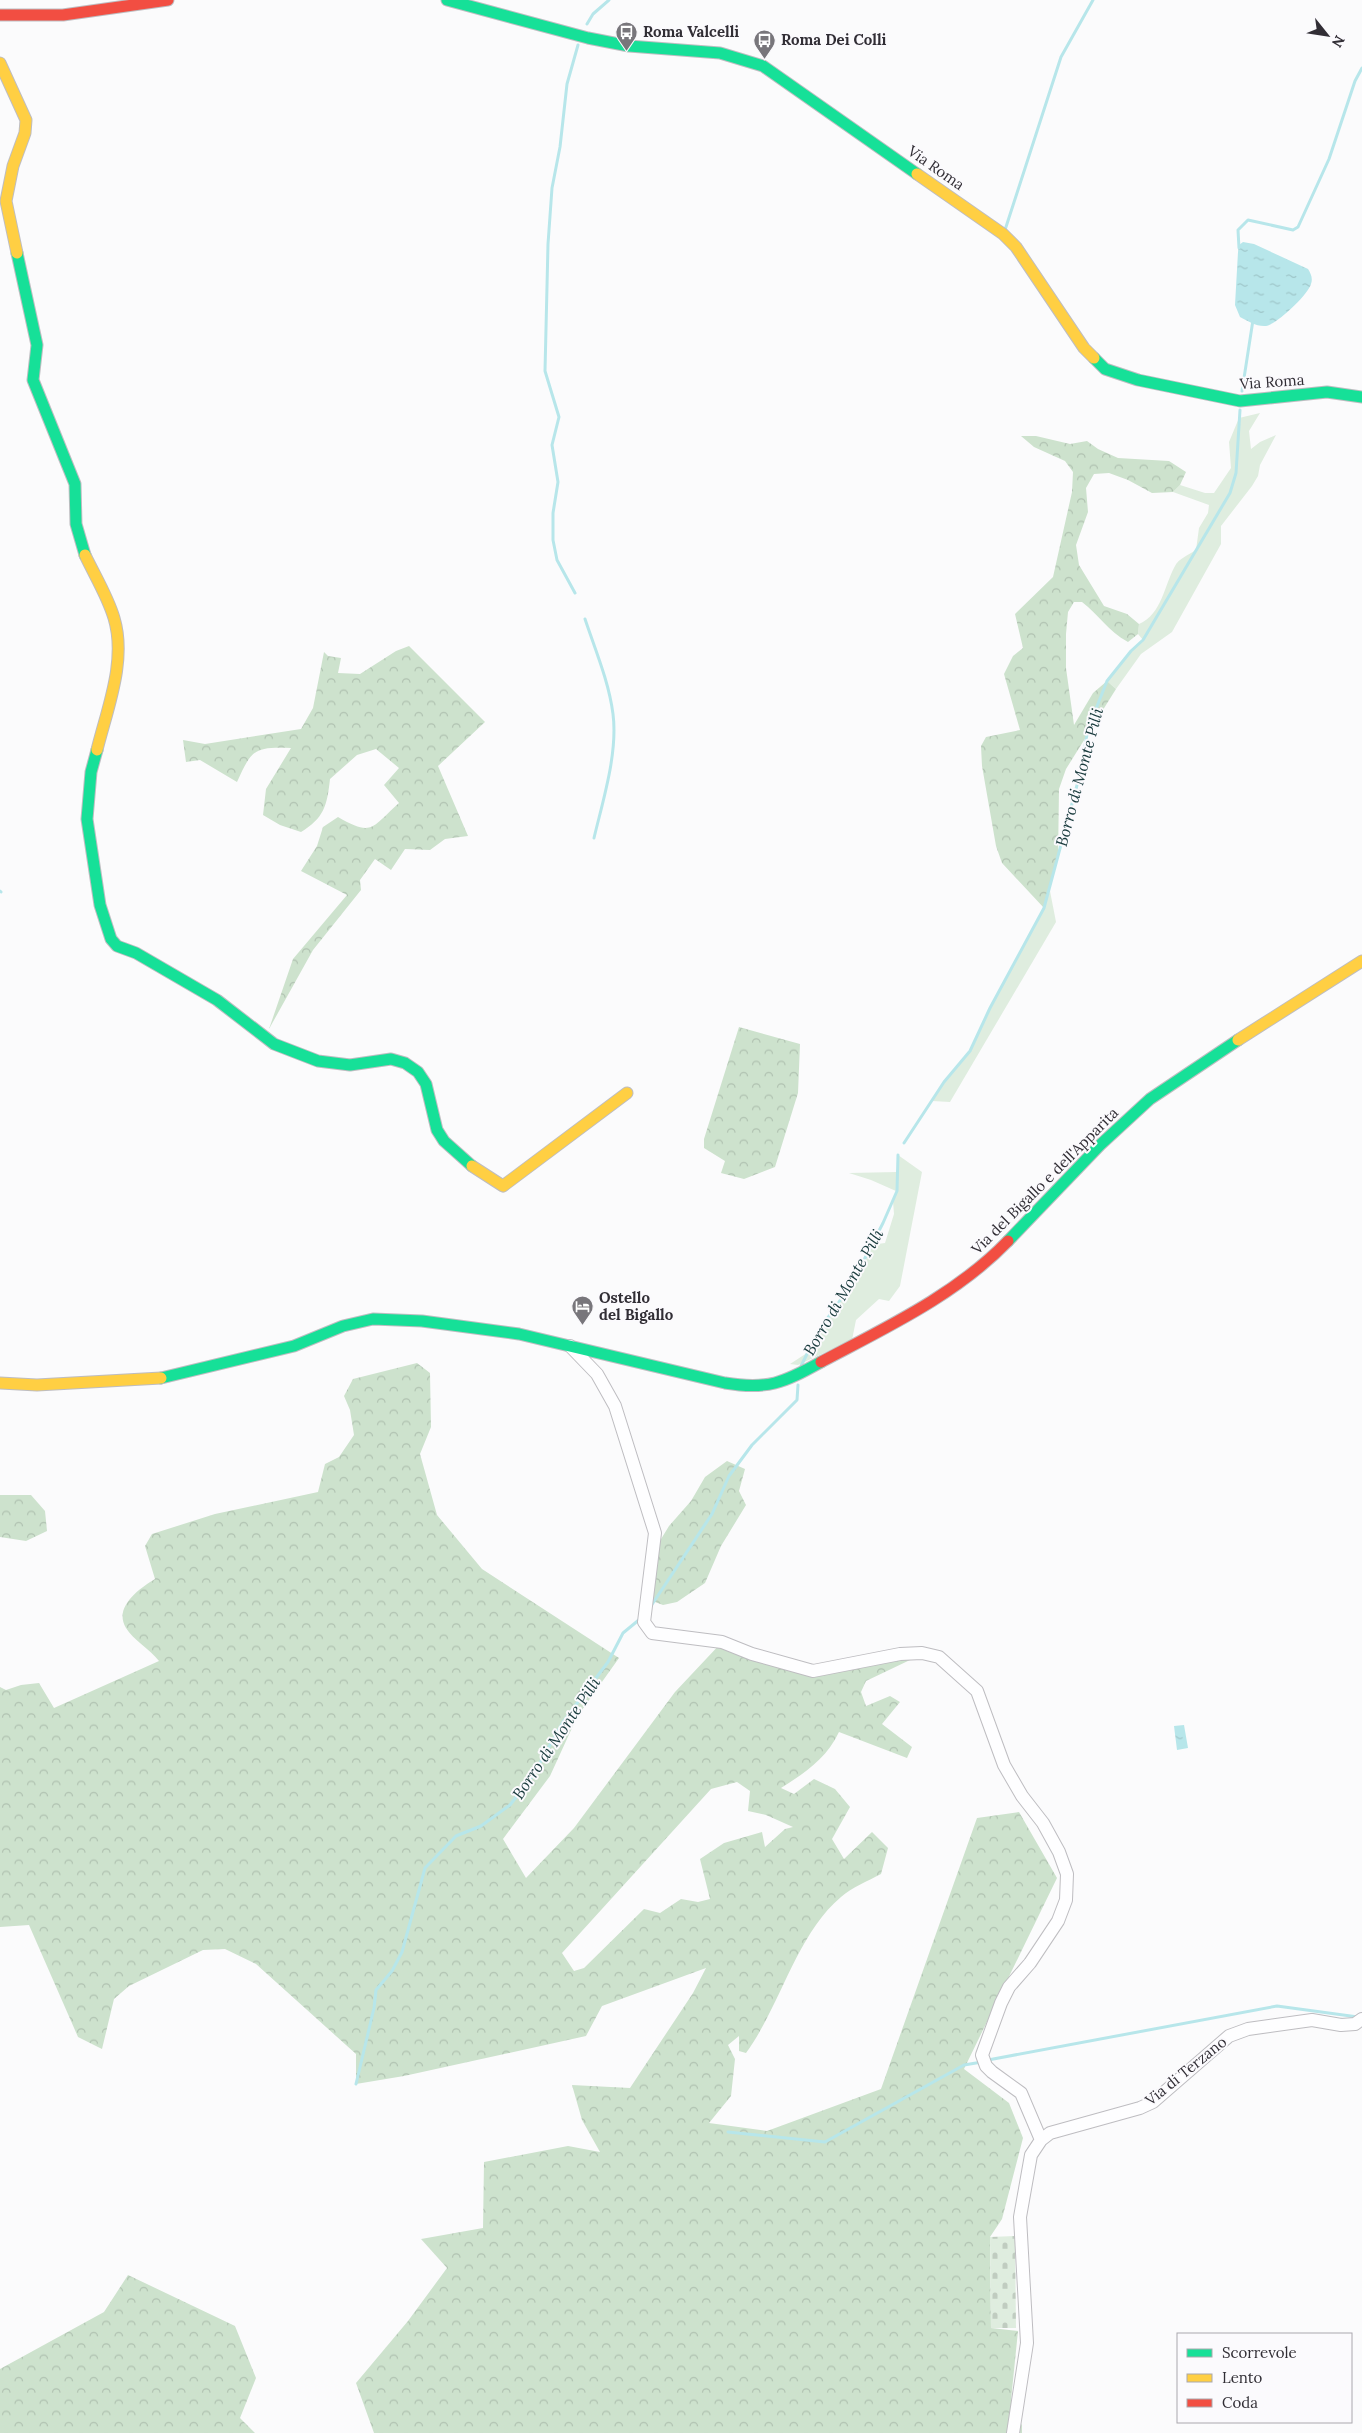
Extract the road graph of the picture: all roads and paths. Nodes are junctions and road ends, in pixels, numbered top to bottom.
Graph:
1 (168, 0) edge
2 (447, 0) edge
3 (479, 4) edge
4 (0, 15) edge
5 (0, 63) edge
6 (1362, 397) edge
7 (1362, 961) edge
8 (627, 1093) dead end
9 (569, 1345) junction
10 (0, 1383) edge
11 (1362, 2019) edge
12 (1041, 2140) junction
13 (1013, 2433) edge

1 - 4 street
2 - 3 street, Via Roma
3 - 6 street, Via Roma
5 - 8 street
7 - 9 street, Via del Bigallo e dell'Apparita
9 - 10 street, Via del Bigallo e dell'Apparita
9 - 12 street
11 - 12 street, Via di Terzano
12 - 13 street

